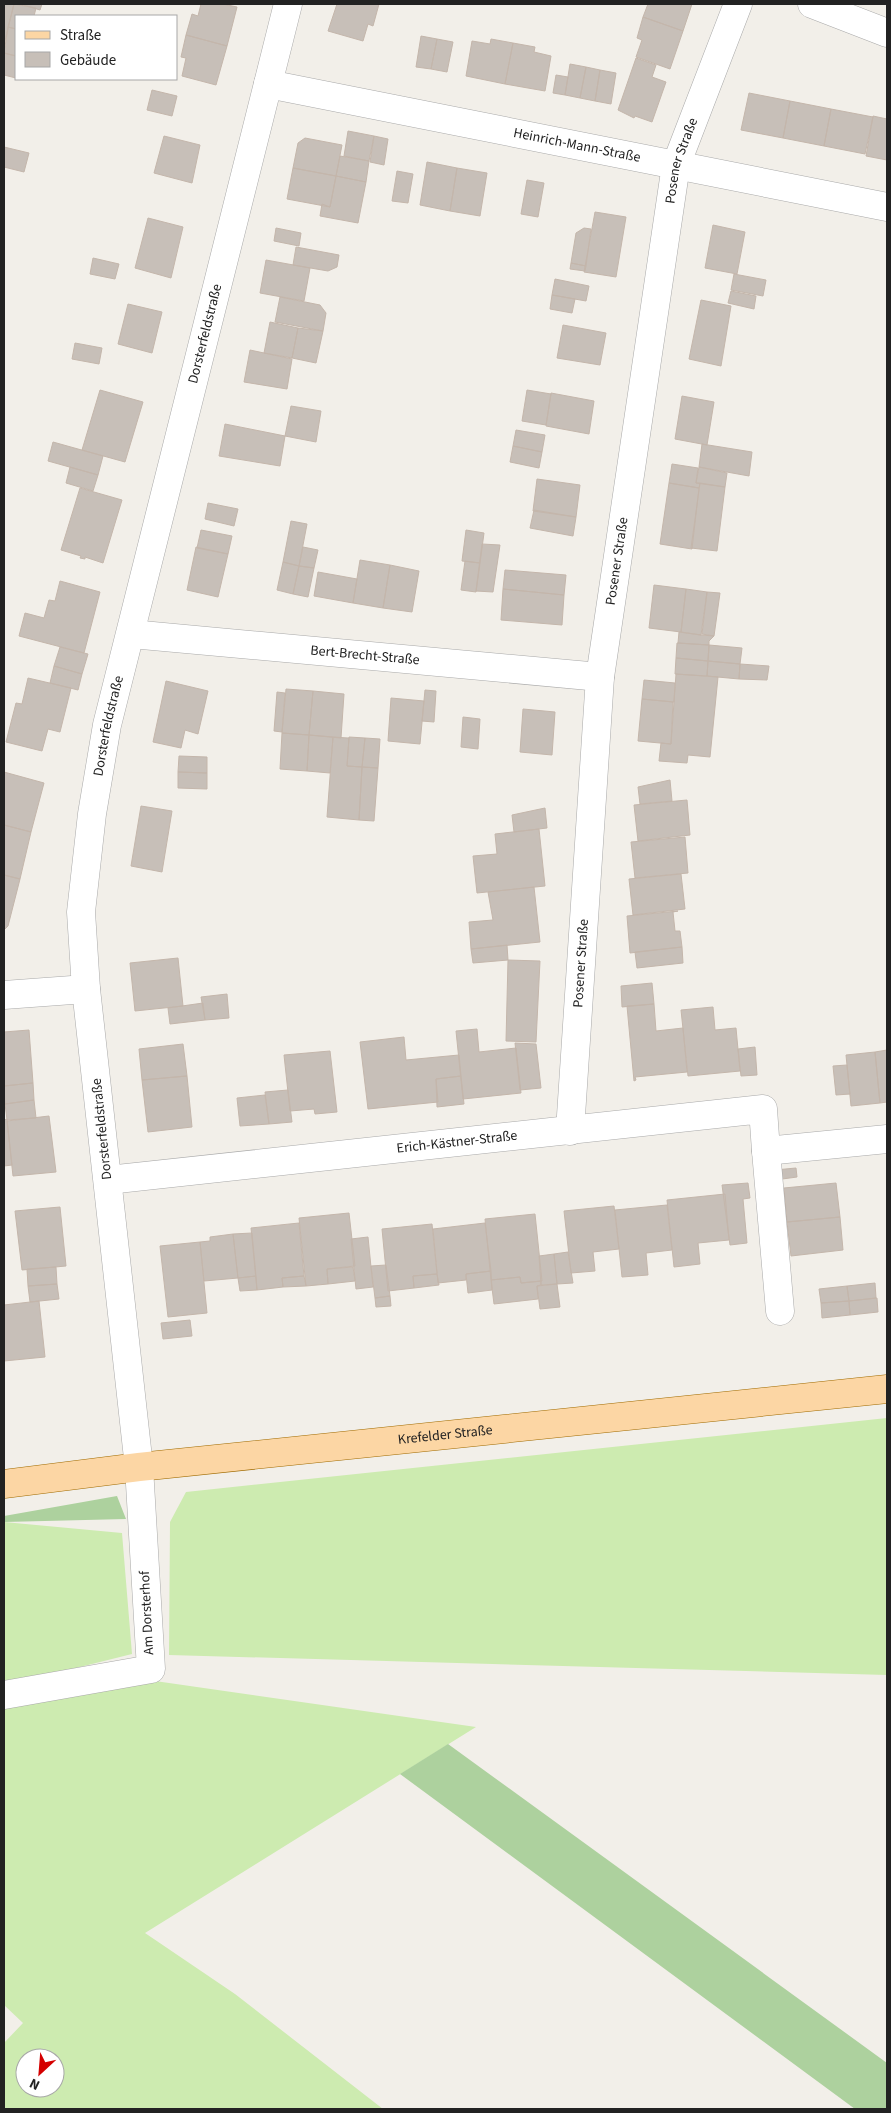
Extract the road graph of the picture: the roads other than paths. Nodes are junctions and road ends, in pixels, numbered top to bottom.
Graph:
1 (288, 4) edge
2 (738, 4) edge
3 (812, 4) edge
4 (887, 33) edge
5 (268, 84) junction
6 (676, 165) junction
7 (887, 207) edge
8 (131, 634) junction
9 (600, 677) junction
10 (86, 989) junction
11 (4, 995) edge
12 (570, 1131) junction
13 (887, 1139) edge
14 (766, 1151) junction
15 (108, 1180) junction
16 (780, 1311) dead end
17 (887, 1389) edge
18 (139, 1467) junction
19 (4, 1484) edge
20 (4, 1695) edge

1 - 5 street, Dorsterfeldstraße
2 - 6 street, Posener Straße
3 - 4 street
5 - 6 street, Heinrich-Mann-Straße
5 - 8 street, Dorsterfeldstraße
6 - 7 street, Heinrich-Mann-Straße
6 - 9 street, Posener Straße
8 - 9 street, Bert-Brecht-Straße
8 - 10 street, Dorsterfeldstraße
9 - 12 street, Posener Straße
10 - 11 street
10 - 15 street, Dorsterfeldstraße
12 - 14 street, Erich-Kästner-Straße
12 - 15 street, Erich-Kästner-Straße
13 - 14 street
14 - 16 street, Erich-Kästner-Straße
15 - 18 street, Dorsterfeldstraße
17 - 18 main road, Krefelder Straße
18 - 19 main road, Krefelder Straße
18 - 20 street, Am Dorsterhof

